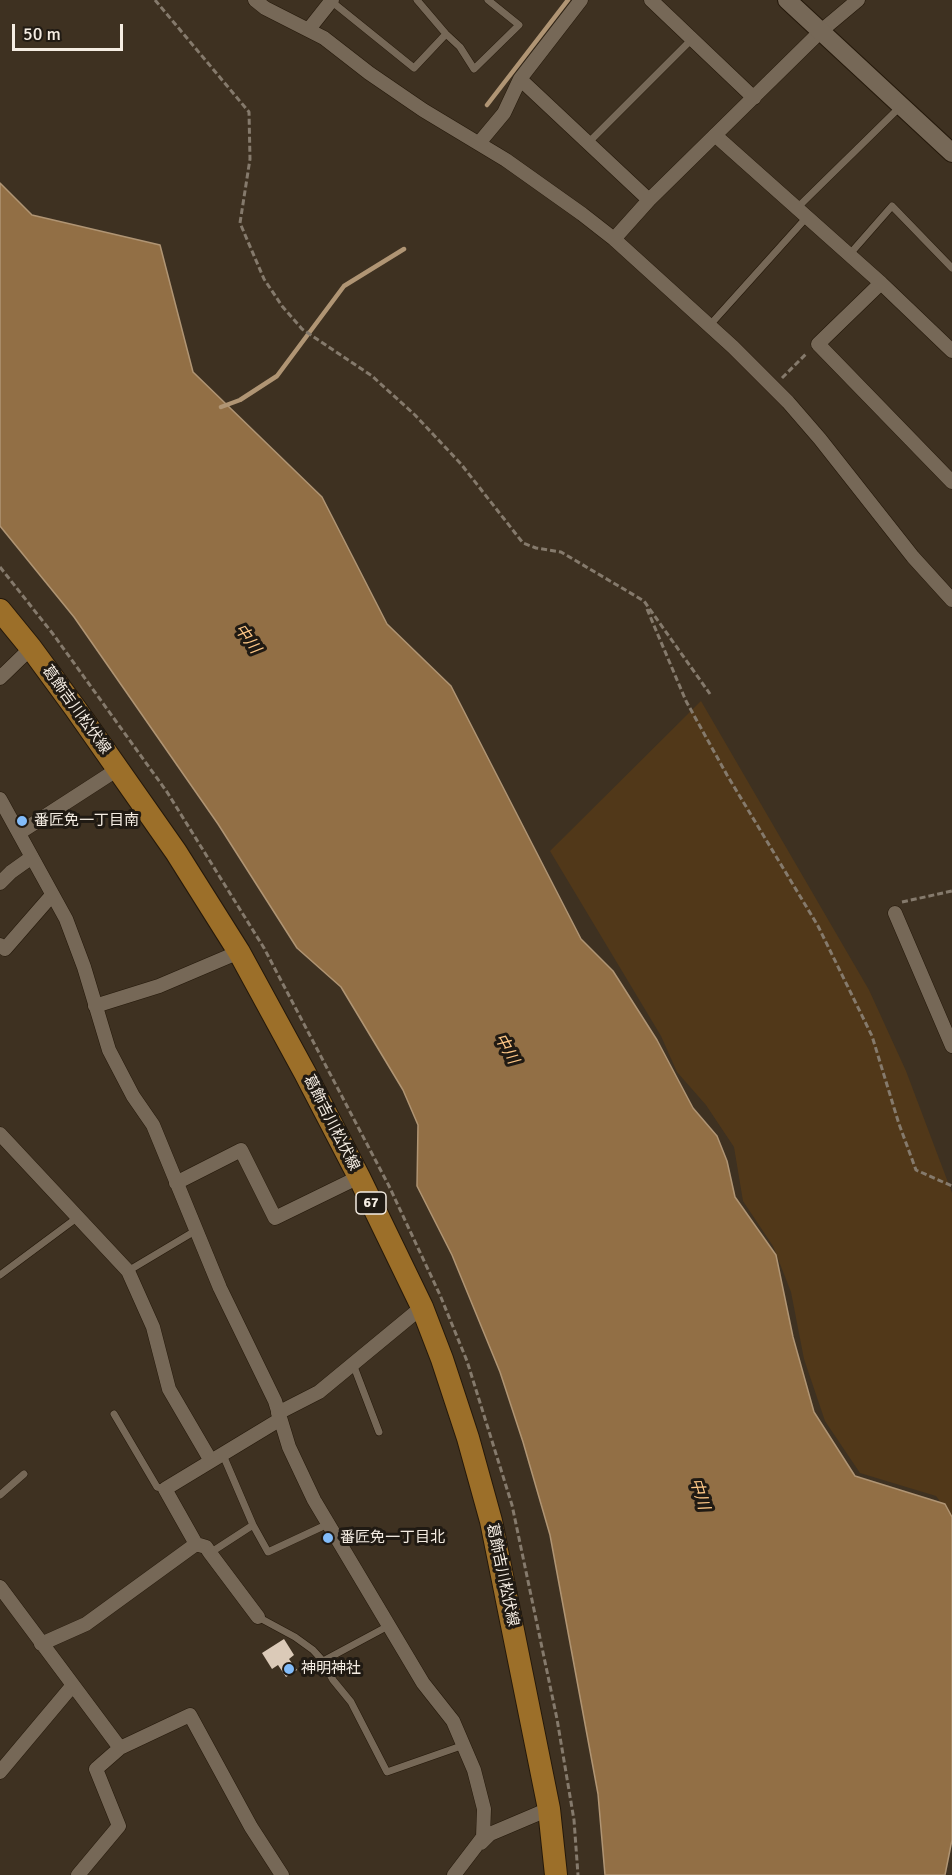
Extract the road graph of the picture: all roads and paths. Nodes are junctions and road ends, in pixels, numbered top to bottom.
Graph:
1 (155, 0) edge
2 (255, 0) edge
3 (417, 0) edge
4 (488, 0) edge
5 (581, 0) edge
6 (651, 0) edge
7 (787, 0) edge
8 (858, 0) edge
9 (331, 1) edge
10 (309, 29) junction
11 (822, 31) junction
12 (446, 34) junction
13 (692, 39) junction
14 (520, 79) junction
15 (754, 98) junction
16 (901, 106) junction
17 (716, 136) junction
18 (479, 143) junction
19 (588, 143) junction
20 (952, 153) edge
21 (649, 200) junction
22 (802, 213) junction
23 (614, 239) junction
24 (849, 255) junction
25 (952, 268) edge
26 (881, 283) junction
27 (709, 326) junction
28 (950, 343) edge
29 (818, 344) junction
30 (773, 387) junction
31 (952, 482) edge
32 (952, 600) edge
33 (644, 601) junction
34 (0, 610) edge
35 (31, 648) junction
36 (0, 678) edge
37 (710, 694) dead end
38 (118, 769) junction
39 (0, 799) edge
40 (19, 833) junction
41 (32, 857) junction
42 (0, 883) edge
43 (952, 891) edge
44 (52, 895) junction
45 (895, 913) joint
46 (0, 945) edge
47 (239, 952) junction
48 (95, 1006) junction
49 (952, 1046) edge
50 (0, 1134) edge
51 (359, 1177) junction
52 (176, 1183) junction
53 (952, 1186) edge
54 (78, 1217) junction
55 (195, 1231) junction
56 (128, 1271) junction
57 (0, 1275) edge
58 (422, 1307) junction
59 (353, 1364) junction
60 (114, 1414) dead end
61 (279, 1417) junction
62 (379, 1432) dead end
63 (217, 1458) junction
64 (24, 1474) dead end
65 (165, 1489) junction
66 (0, 1495) edge
67 (328, 1524) junction
68 (254, 1525) junction
69 (196, 1544) junction
70 (210, 1553) junction
71 (0, 1587) edge
72 (258, 1617) joint
73 (390, 1626) junction
74 (41, 1644) junction
75 (323, 1661) junction
76 (73, 1685) junction
77 (464, 1745) junction
78 (120, 1748) junction
79 (0, 1772) edge
80 (549, 1809) junction
81 (481, 1843) junction
82 (280, 1874) edge
83 (78, 1875) edge
84 (454, 1875) edge
85 (556, 1875) edge

1 - 33 path
2 - 10 street
3 - 12 lane
4 - 12 lane
5 - 14 street
6 - 13 street
7 - 11 street
8 - 11 street
9 - 10 street
9 - 12 lane
10 - 18 street
11 - 15 street
11 - 16 street
13 - 15 street
13 - 19 lane
14 - 18 street
14 - 19 street
15 - 17 street
16 - 20 street
16 - 22 lane
17 - 21 street
17 - 22 street
18 - 23 street
19 - 21 street
21 - 23 street
22 - 24 street
22 - 27 lane
23 - 27 street
24 - 25 lane
24 - 26 street
26 - 28 street
26 - 29 street
27 - 30 street
29 - 30 path
29 - 31 street
30 - 32 street
33 - 37 path
33 - 53 path
34 - 35 main road, 葛飾吉川松伏線 / 67
35 - 36 street
35 - 38 main road, 葛飾吉川松伏線 / 67
38 - 40 street
38 - 47 main road, 葛飾吉川松伏線 / 67
39 - 40 street
40 - 41 street
41 - 42 street
41 - 44 street
43 - 45 path
44 - 46 street
44 - 48 street
45 - 49 street
47 - 48 street
47 - 51 main road, 葛飾吉川松伏線 / 67
48 - 52 street
50 - 54 street
51 - 52 street
51 - 58 main road, 葛飾吉川松伏線 / 67
52 - 55 street
54 - 56 street
54 - 57 lane
55 - 56 lane
55 - 61 street
56 - 63 street
58 - 59 street
58 - 80 main road, 葛飾吉川松伏線 / 67
59 - 61 street
59 - 62 lane
60 - 65 lane
61 - 63 street
61 - 67 street
63 - 65 street
63 - 68 lane
64 - 66 lane
65 - 69 street
67 - 68 lane
67 - 73 street
68 - 70 lane
69 - 70 street
69 - 74 street
70 - 72 street
71 - 74 street
72 - 75 lane
73 - 75 lane
73 - 77 street
74 - 76 street
75 - 77 lane
76 - 78 street
76 - 79 street
77 - 81 street
78 - 82 street
78 - 83 street
80 - 81 street
80 - 85 main road, 葛飾吉川松伏線 / 67
81 - 84 street

